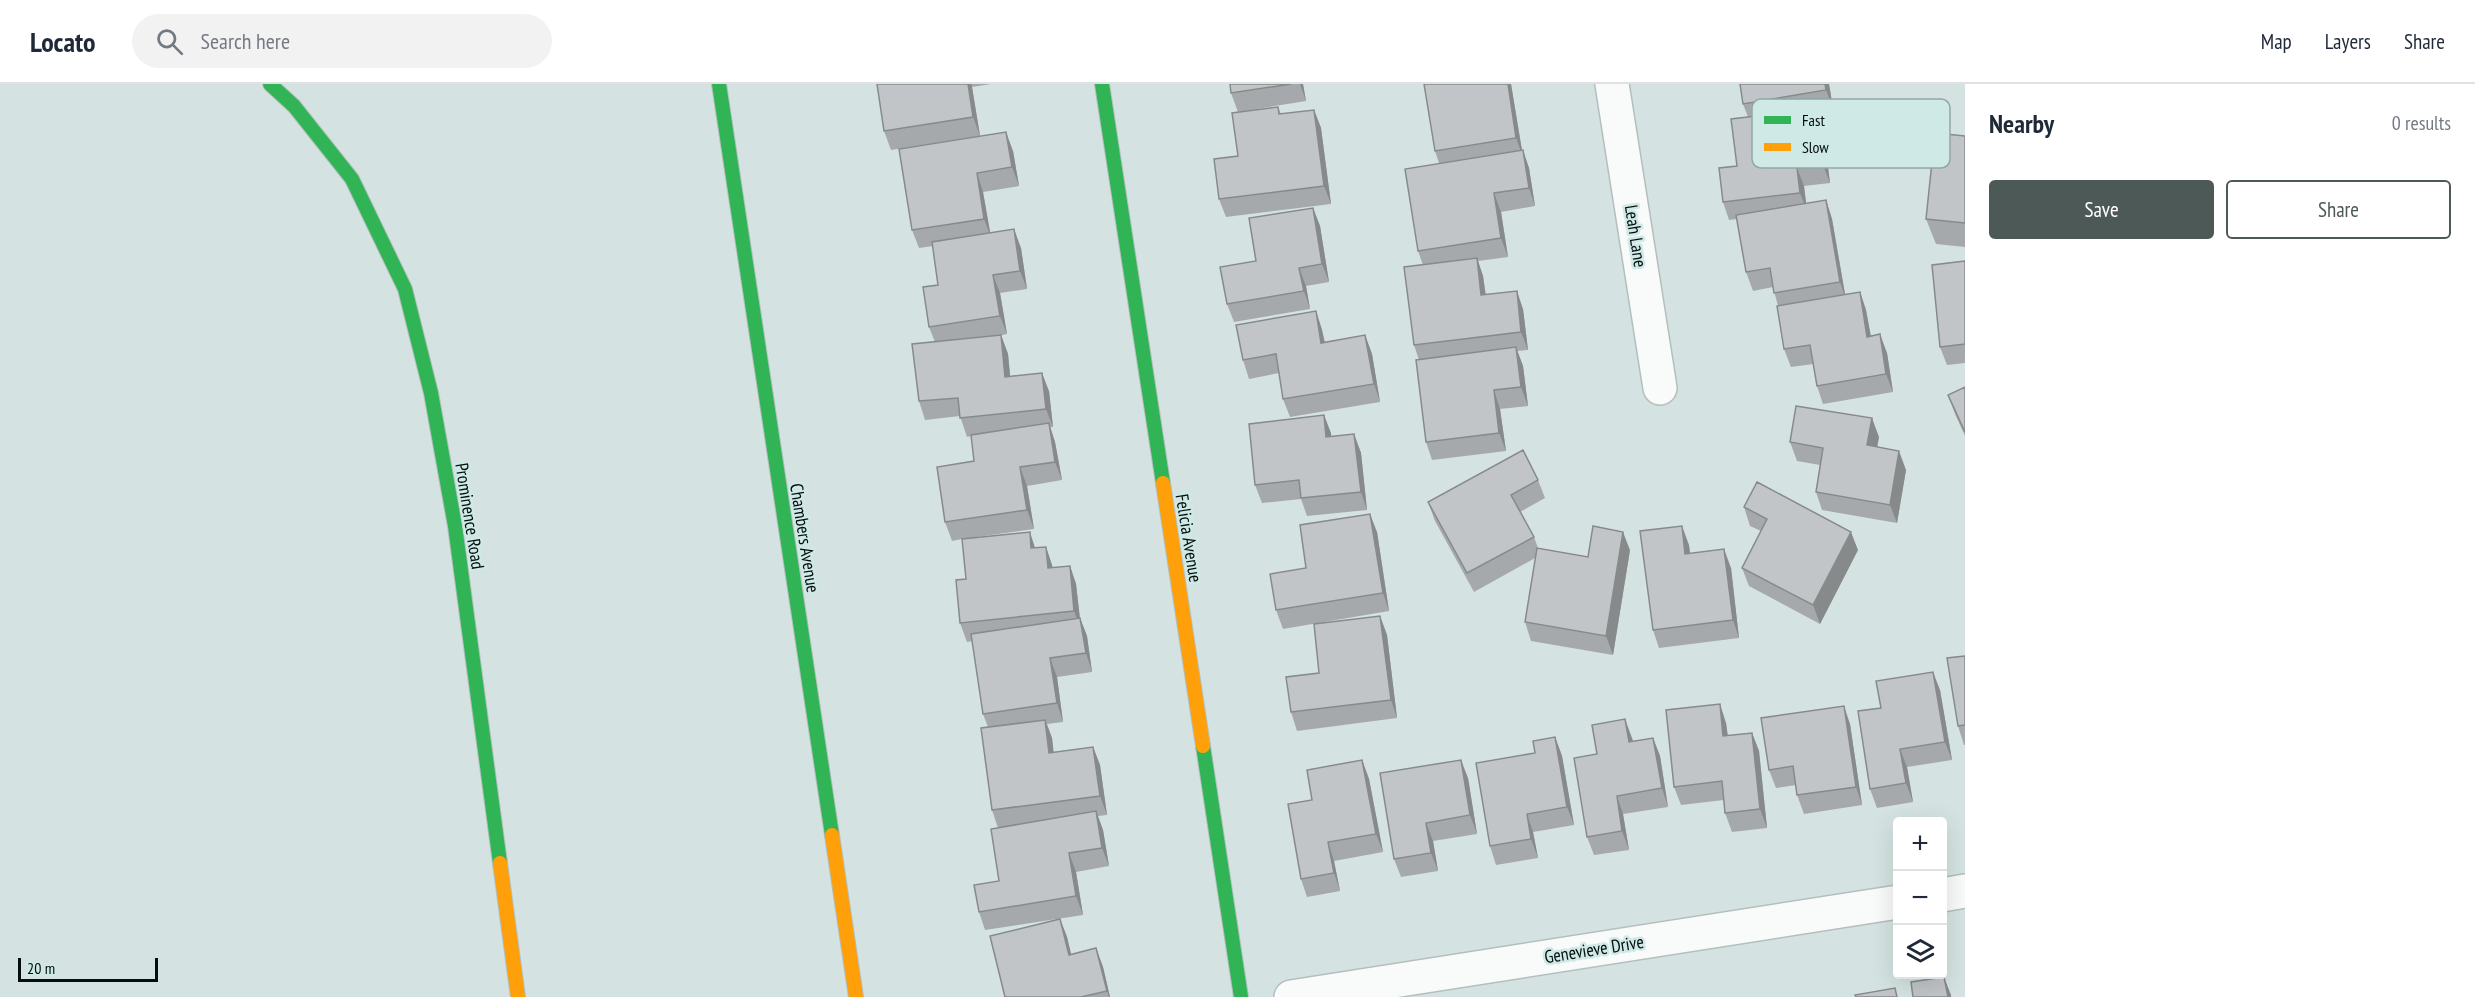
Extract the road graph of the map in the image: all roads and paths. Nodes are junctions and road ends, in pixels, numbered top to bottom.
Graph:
1 (270, 84) edge
2 (719, 84) edge
3 (1102, 84) edge
4 (1612, 84) edge
5 (1660, 388) dead end
6 (1965, 891) edge
7 (1947, 894) edge
8 (1893, 903) edge
9 (518, 997) edge
10 (856, 997) edge
11 (1241, 997) edge
12 (1291, 997) edge

1 - 9 street, Prominence Road
2 - 10 street, Chambers Avenue
3 - 11 street, Felicia Avenue
4 - 5 street, Leah Lane
6 - 7 street
8 - 12 street, Genevieve Drive

